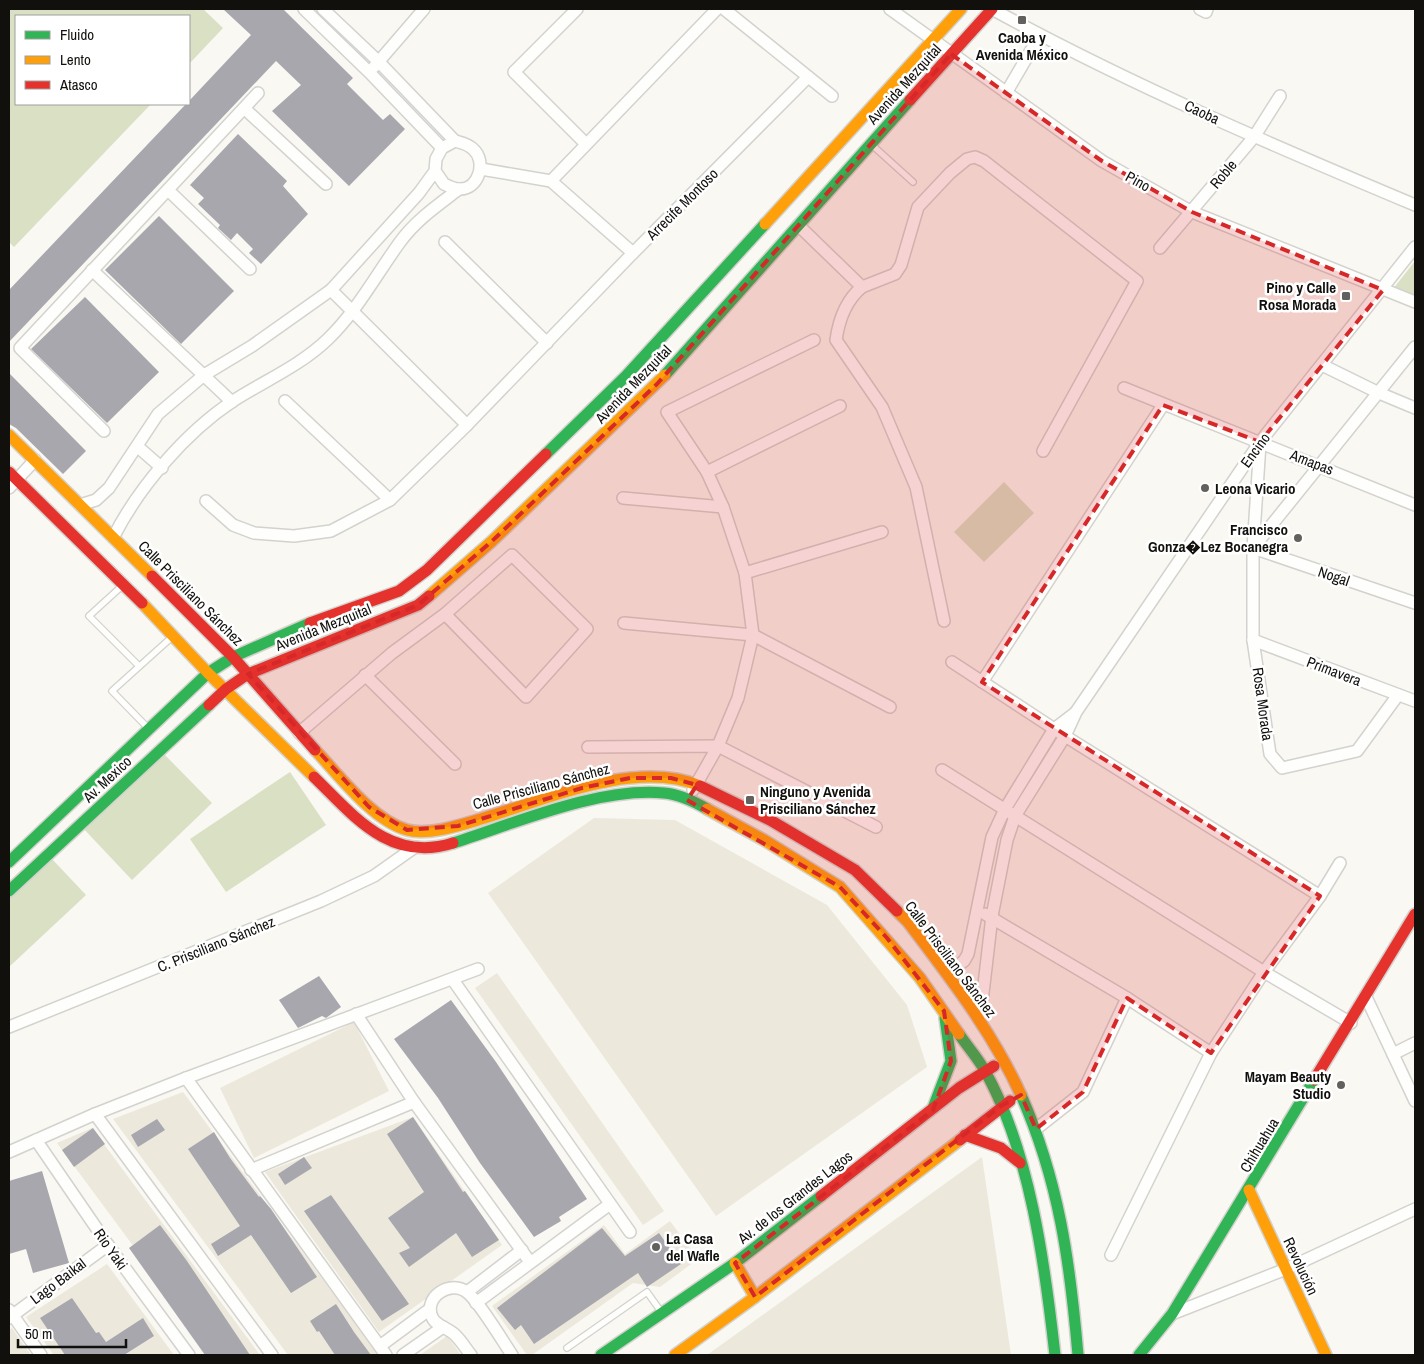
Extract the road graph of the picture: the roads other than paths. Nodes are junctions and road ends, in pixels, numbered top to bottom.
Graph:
1 (304, 9) edge
2 (323, 9) edge
3 (424, 9) edge
4 (577, 9) edge
5 (717, 9) edge
6 (724, 9) edge
7 (890, 9) edge
8 (961, 9) edge
9 (992, 9) edge
10 (1040, 35) junction
11 (933, 42) junction
12 (951, 54) junction
13 (378, 61) junction
14 (369, 72) junction
15 (808, 78) junction
16 (1006, 92) junction
17 (258, 93) dead end
18 (832, 96) dead end
19 (1280, 96) dead end
20 (245, 109) junction
21 (1254, 137) junction
22 (455, 141) junction
23 (585, 143) junction
24 (871, 144) junction
25 (442, 148) junction
26 (481, 169) junction
27 (435, 171) junction
28 (550, 181) junction
29 (913, 182) dead end
30 (326, 184) dead end
31 (459, 189) junction
32 (169, 191) junction
33 (1415, 205) edge
34 (1192, 212) junction
35 (798, 225) junction
36 (445, 242) dead end
37 (1415, 247) edge
38 (1160, 248) dead end
39 (633, 253) junction
40 (250, 269) dead end
41 (92, 270) junction
42 (862, 287) junction
43 (331, 290) junction
44 (1384, 290) junction
45 (1415, 302) edge
46 (353, 313) junction
47 (814, 340) dead end
48 (547, 343) junction
49 (1415, 347) edge
50 (1322, 365) junction
51 (204, 375) junction
52 (1124, 388) dead end
53 (1379, 393) junction
54 (232, 402) junction
55 (285, 402) dead end
56 (1163, 405) junction
57 (840, 406) dead end
58 (1415, 408) edge
59 (467, 425) junction
60 (104, 431) dead end
61 (9, 435) edge
62 (1260, 442) junction
63 (138, 447) junction
64 (1043, 451) dead end
65 (35, 460) junction
66 (1321, 466) junction
67 (162, 468) junction
68 (707, 472) junction
69 (11, 480) edge
70 (623, 498) dead end
71 (390, 500) junction
72 (206, 501) dead end
73 (80, 504) junction
74 (1415, 505) edge
75 (723, 507) junction
76 (882, 532) dead end
77 (114, 536) junction
78 (1254, 548) junction
79 (745, 573) junction
80 (124, 584) junction
81 (1415, 603) edge
82 (445, 614) junction
83 (944, 621) dead end
84 (624, 623) dead end
85 (753, 635) junction
86 (173, 636) junction
87 (1254, 640) junction
88 (233, 657) junction
89 (952, 662) dead end
90 (139, 666) junction
91 (208, 673) junction
92 (248, 674) junction
93 (365, 676) junction
94 (982, 682) junction
95 (226, 689) junction
96 (1398, 695) junction
97 (1415, 701) edge
98 (890, 708) dead end
99 (1076, 712) junction
100 (149, 729) junction
101 (1054, 729) junction
102 (299, 732) junction
103 (1065, 736) junction
104 (718, 746) junction
105 (588, 747) dead end
106 (455, 764) dead end
107 (942, 770) dead end
108 (697, 784) junction
109 (687, 800) junction
110 (1005, 809) junction
111 (1015, 816) junction
112 (876, 827) dead end
113 (415, 847) junction
114 (9, 862) edge
115 (1340, 863) dead end
116 (9, 891) edge
117 (1320, 896) junction
118 (977, 911) junction
119 (1415, 914) edge
120 (992, 916) junction
121 (478, 969) dead end
122 (1264, 972) junction
123 (947, 973) junction
124 (453, 980) junction
125 (1366, 997) junction
126 (1127, 998) junction
127 (944, 1011) junction
128 (356, 1014) junction
129 (980, 1019) junction
130 (1351, 1023) junction
131 (9, 1027) edge
132 (1415, 1043) edge
133 (1211, 1053) junction
134 (1392, 1054) junction
135 (1005, 1060) junction
136 (985, 1071) junction
137 (186, 1078) junction
138 (1021, 1095) junction
139 (1415, 1101) edge
140 (414, 1102) junction
141 (1002, 1106) junction
142 (933, 1110) junction
143 (95, 1114) junction
144 (1036, 1129) junction
145 (965, 1135) junction
146 (36, 1140) junction
147 (9, 1152) edge
148 (1020, 1163) junction
149 (250, 1170) junction
150 (1249, 1190) junction
151 (610, 1204) junction
152 (1415, 1209) edge
153 (630, 1232) dead end
154 (108, 1245) junction
155 (522, 1250) junction
156 (1111, 1255) dead end
157 (530, 1262) junction
158 (735, 1263) junction
159 (1286, 1269) junction
160 (467, 1292) junction
161 (755, 1297) junction
162 (476, 1303) junction
163 (430, 1309) junction
164 (662, 1313) junction
165 (10, 1314) edge
166 (1172, 1314) junction
167 (443, 1327) junction
168 (567, 1348) dead end
169 (383, 1351) edge
170 (41, 1355) edge
171 (189, 1355) edge
172 (272, 1355) edge
173 (403, 1355) edge
174 (471, 1355) edge
175 (512, 1355) edge
176 (601, 1355) edge
177 (675, 1355) edge
178 (1055, 1355) edge
179 (1078, 1355) edge
180 (1139, 1355) edge
181 (1326, 1355) edge

1 - 14 street
2 - 13 street
3 - 13 street
4 - 23 street
5 - 23 street
6 - 15 street
7 - 11 street, Pino
8 - 11 street, Avenida Mezquital
9 - 10 street, Caoba
9 - 12 street, Avenida Mezquital
10 - 16 street
10 - 21 street, Caoba
11 - 12 street, Pino
11 - 88 street, Avenida Mezquital
12 - 16 street, Pino
12 - 24 street, Avenida Mezquital
13 - 14 street
13 - 22 street
14 - 25 street
15 - 18 street
15 - 39 street, Arrecife Montoso
16 - 34 street, Pino
17 - 20 street
19 - 21 street, Roble
20 - 30 street
20 - 32 street
21 - 33 street, Caoba
21 - 34 street, Roble
22 - 25 street
22 - 26 street
23 - 28 street
24 - 29 lane
24 - 35 street, Avenida Mezquital
25 - 27 street
26 - 28 street
26 - 31 street
27 - 31 street
27 - 43 street
28 - 39 street, Arrecife Montoso
31 - 46 street
32 - 40 street
32 - 41 street
34 - 38 street, Roble
34 - 44 street, Pino
35 - 42 street
35 - 92 street, Avenida Mezquital
36 - 48 street
37 - 44 street, Encino
39 - 48 street
41 - 51 street
41 - 60 street
42 - 64 street
42 - 83 street
43 - 46 street
43 - 51 street
44 - 45 street, Pino
44 - 50 street, Encino
46 - 54 street
46 - 59 street
47 - 68 street
48 - 59 street
49 - 53 street
50 - 53 street
50 - 62 street, Encino
51 - 54 street
51 - 63 street
52 - 56 street, Amapas
53 - 58 street
53 - 66 street
54 - 67 street
55 - 71 street
56 - 62 street, Amapas
56 - 94 street
57 - 68 street
59 - 71 street
61 - 65 street, Calle Prisciliano Sánchez
62 - 66 street, Amapas
62 - 78 street, Rosa Morada
62 - 99 street, Encino
63 - 67 street
63 - 73 street
65 - 69 street
65 - 73 street, Calle Prisciliano Sánchez
66 - 74 street, Amapas
66 - 78 street
67 - 77 street
68 - 75 street
69 - 80 street, Calle Prisciliano Sánchez
70 - 75 street
71 - 72 street
73 - 77 street, Calle Prisciliano Sánchez
75 - 79 street
76 - 79 street
77 - 88 street, Calle Prisciliano Sánchez
78 - 81 street, Nogal
78 - 87 street, Rosa Morada
79 - 85 street
80 - 86 street, Calle Prisciliano Sánchez
80 - 90 lane
82 - 82 street
82 - 93 street
84 - 85 street
85 - 98 street
85 - 104 street
86 - 90 lane
86 - 91 street, Calle Prisciliano Sánchez
87 - 96 street, Primavera
87 - 96 street, Rosa Morada
88 - 91 street, Avenida Mezquital
88 - 92 street, Calle Prisciliano Sánchez
89 - 94 street
90 - 100 lane
91 - 95 street, Calle Prisciliano Sánchez
91 - 100 street, Av. Mexico
92 - 95 street, Avenida Mezquital
92 - 102 street, Calle Prisciliano Sánchez
93 - 102 street
93 - 106 street
94 - 101 street
95 - 113 street, Calle Prisciliano Sánchez
95 - 116 street, Av. Mexico
96 - 97 street, Primavera
99 - 101 street
99 - 103 street
100 - 114 street, Av. Mexico
101 - 103 street
101 - 110 street
102 - 108 street, Calle Prisciliano Sánchez
103 - 111 street
103 - 117 street
104 - 105 street
104 - 108 street
104 - 112 street
107 - 110 street
108 - 109 street
108 - 123 street, Calle Prisciliano Sánchez
109 - 113 street, Calle Prisciliano Sánchez
109 - 127 street, Calle Prisciliano Sánchez
110 - 111 street
110 - 118 street
111 - 120 street
111 - 122 street
113 - 131 street, C. Prisciliano Sánchez
115 - 117 street
117 - 122 street
118 - 120 street
118 - 123 street
119 - 125 street, Chihuahua
120 - 126 street
120 - 129 street
121 - 124 street
122 - 130 street
122 - 133 street
123 - 129 street, Calle Prisciliano Sánchez
124 - 128 street
124 - 151 street
125 - 130 street, Chihuahua
125 - 134 street
126 - 133 street
126 - 144 street
127 - 136 street, Calle Prisciliano Sánchez
127 - 142 street
128 - 137 street
128 - 140 street
129 - 135 street, Calle Prisciliano Sánchez
130 - 150 street, Chihuahua
132 - 134 street
133 - 156 street
134 - 139 street
135 - 136 street, Av. de los Grandes Lagos
135 - 138 street, Calle Prisciliano Sánchez
136 - 141 street, Calle Prisciliano Sánchez
136 - 142 street, Av. de los Grandes Lagos
137 - 143 street
137 - 149 street
138 - 141 street
138 - 144 street, Calle Prisciliano Sánchez
140 - 149 street
140 - 155 street
141 - 145 street
141 - 148 street, Calle Prisciliano Sánchez
142 - 158 street, Av. de los Grandes Lagos
143 - 146 street
143 - 172 street
144 - 179 street, Calle Prisciliano Sánchez
145 - 148 street
145 - 161 street
146 - 147 street
146 - 154 street, Rio Yaki
148 - 178 street, Calle Prisciliano Sánchez
149 - 169 street
150 - 159 street, Revolución
150 - 166 street, Chihuahua
151 - 153 street
151 - 157 street
152 - 159 street, Chihuahua
154 - 165 street, Lago Baikal
154 - 171 street, Rio Yaki
155 - 157 street
155 - 160 street
157 - 162 street
158 - 161 street
158 - 164 street, Av. de los Grandes Lagos
159 - 166 street, Chihuahua
159 - 181 street, Revolución
160 - 162 street
160 - 163 street
161 - 177 street
162 - 175 street
163 - 167 street
163 - 169 street
164 - 168 lane
164 - 176 street, Av. de los Grandes Lagos
165 - 170 street
166 - 180 street, Chihuahua
167 - 173 street
167 - 174 street

